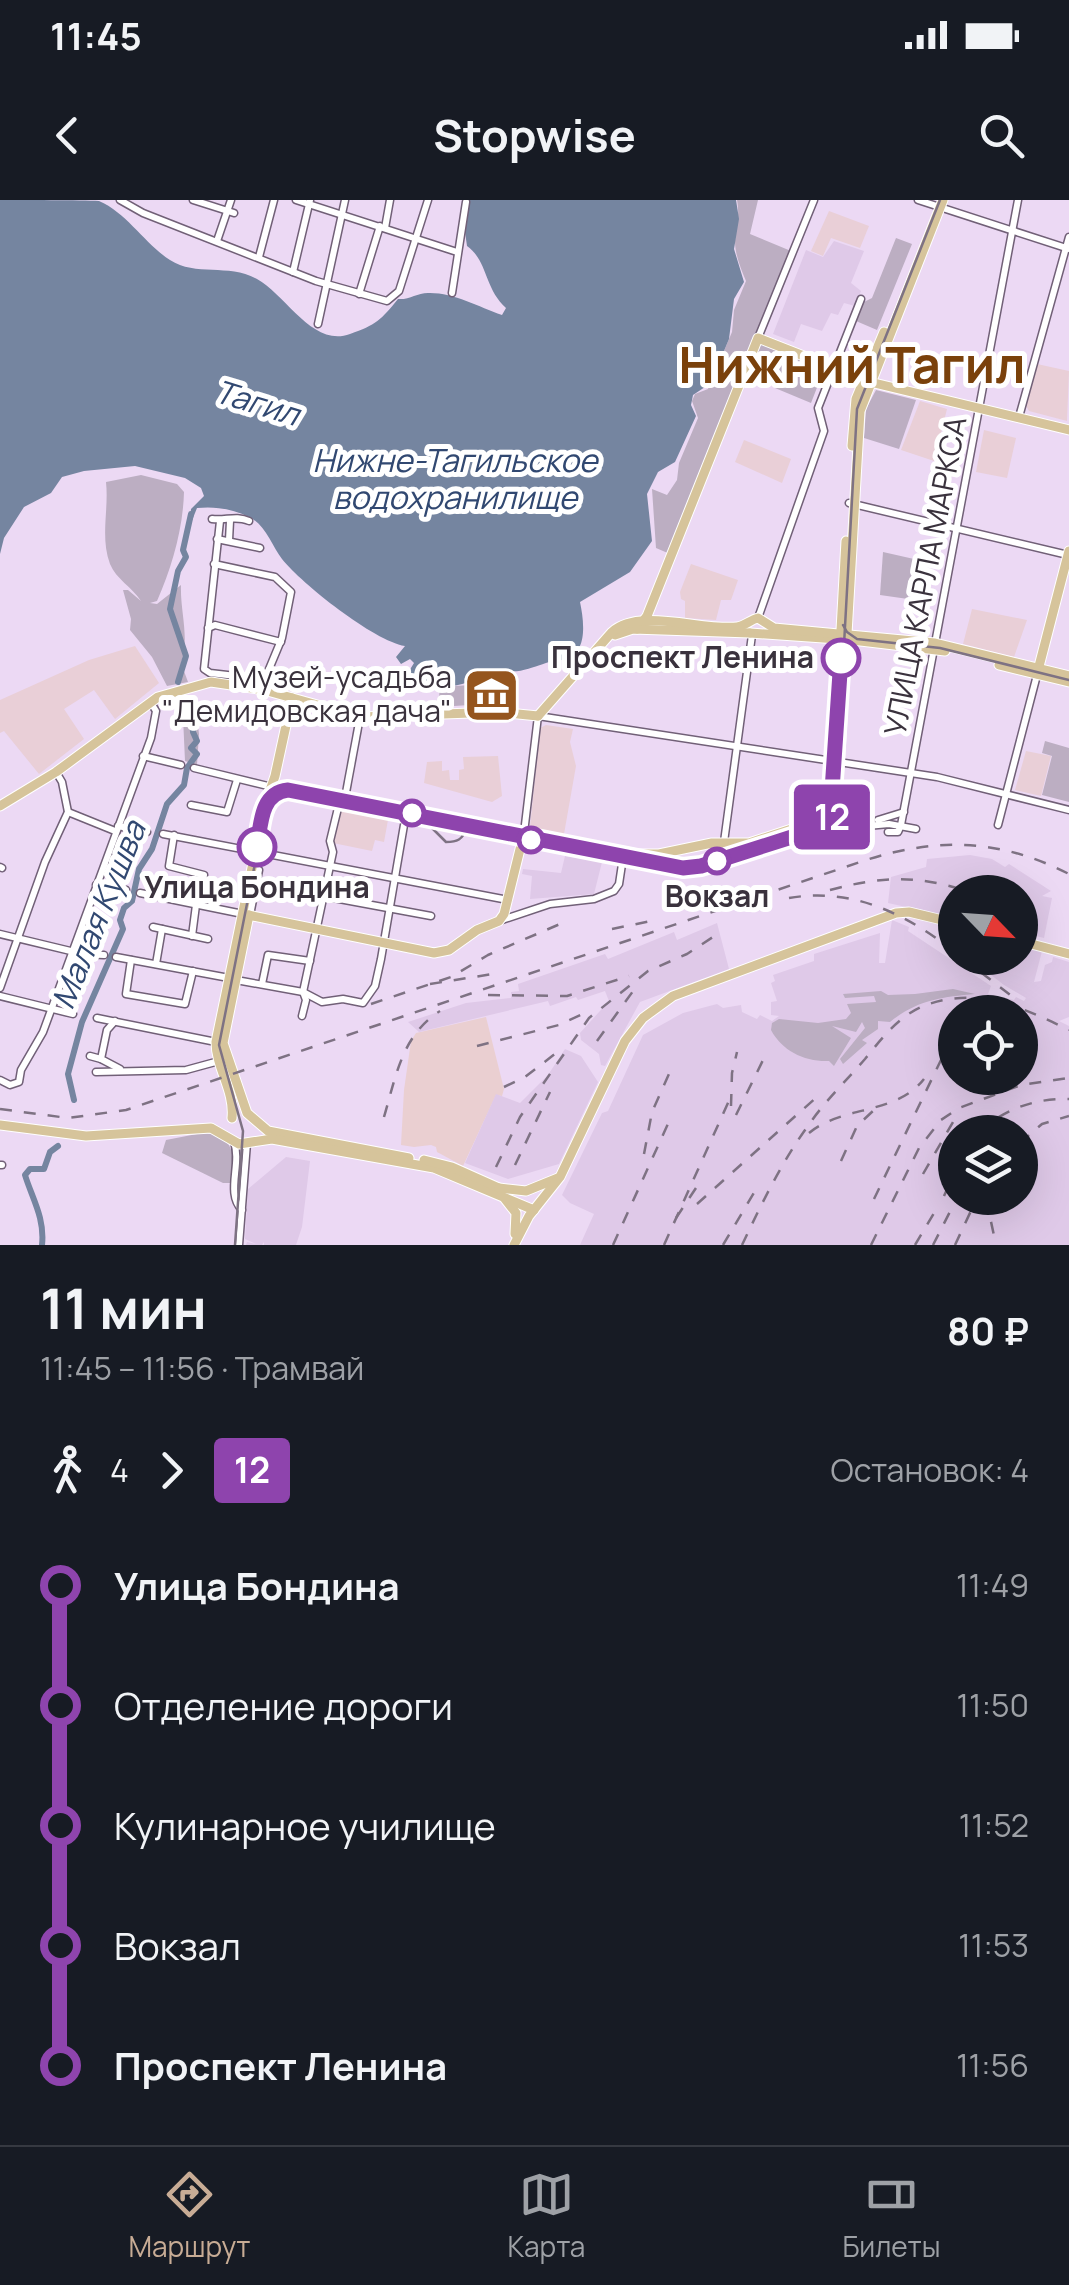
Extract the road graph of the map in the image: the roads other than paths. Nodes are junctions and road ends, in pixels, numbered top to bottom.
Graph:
1 (120, 200) edge
2 (193, 200) edge
3 (231, 200) edge
4 (274, 200) edge
5 (296, 200) edge
6 (345, 200) edge
7 (390, 200) edge
8 (428, 200) edge
9 (814, 200) edge
10 (918, 200) edge
11 (1018, 200) edge
12 (310, 202) edge
13 (466, 202) edge
14 (939, 203) edge
15 (231, 212) junction
16 (342, 215) junction
17 (382, 227) junction
18 (1013, 231) junction
19 (1069, 237) edge
20 (418, 238) junction
21 (217, 241) junction
22 (1068, 249) edge
23 (457, 252) junction
24 (260, 257) junction
25 (293, 272) junction
26 (327, 284) junction
27 (452, 292) dead end
28 (360, 294) junction
29 (861, 299) dead end
30 (318, 324) dead end
31 (758, 338) junction
32 (833, 368) junction
33 (867, 381) junction
34 (982, 409) junction
35 (1018, 417) junction
36 (1069, 430) edge
37 (852, 503) junction
38 (230, 520) junction
39 (249, 521) dead end
40 (958, 528) junction
41 (217, 539) junction
42 (228, 540) junction
43 (260, 548) dead end
44 (1068, 553) edge
45 (214, 564) junction
46 (757, 621) junction
47 (632, 626) junction
48 (208, 628) junction
49 (752, 634) junction
50 (842, 636) junction
51 (281, 642) junction
52 (935, 646) junction
53 (1038, 672) junction
54 (1069, 679) edge
55 (240, 684) junction
56 (264, 690) junction
57 (292, 698) junction
58 (150, 702) junction
59 (538, 716) junction
60 (360, 717) junction
61 (738, 746) junction
62 (144, 756) junction
63 (836, 760) junction
64 (181, 765) dead end
65 (194, 768) dead end
66 (56, 772) junction
67 (911, 772) junction
68 (237, 780) junction
69 (272, 786) junction
70 (1007, 793) junction
71 (344, 798) dead end
72 (191, 805) dead end
73 (837, 805) junction
74 (0, 806) edge
75 (338, 808) dead end
76 (1069, 810) edge
77 (68, 812) junction
78 (904, 812) junction
79 (824, 819) junction
80 (437, 822) dead end
81 (901, 825) junction
82 (998, 825) dead end
83 (404, 826) dead end
84 (857, 826) junction
85 (841, 827) junction
86 (116, 829) junction
87 (916, 829) dead end
88 (147, 832) dead end
89 (888, 832) dead end
90 (163, 834) dead end
91 (174, 835) junction
92 (524, 837) junction
93 (724, 844) junction
94 (624, 851) junction
95 (255, 852) junction
96 (330, 864) junction
97 (259, 870) dead end
98 (394, 877) junction
99 (96, 885) junction
100 (256, 887) junction
101 (126, 890) dead end
102 (140, 893) dead end
103 (294, 894) dead end
104 (323, 896) junction
105 (198, 905) junction
106 (388, 908) junction
107 (511, 908) junction
108 (247, 915) junction
109 (431, 916) dead end
110 (938, 919) edge
111 (152, 928) dead end
112 (317, 928) junction
113 (162, 929) junction
114 (0, 934) edge
115 (192, 936) junction
116 (208, 938) dead end
117 (18, 939) junction
118 (382, 942) junction
119 (1038, 945) edge
120 (72, 951) junction
121 (1069, 954) edge
122 (104, 955) dead end
123 (116, 957) dead end
124 (131, 960) junction
125 (310, 961) junction
126 (156, 964) junction
127 (192, 971) junction
128 (233, 979) junction
129 (262, 984) junction
130 (0, 988) edge
131 (303, 992) junction
132 (0, 996) edge
133 (51, 1010) junction
134 (72, 1014) dead end
135 (302, 1016) dead end
136 (97, 1018) dead end
137 (116, 1021) junction
138 (216, 1042) junction
139 (90, 1056) dead end
140 (101, 1060) junction
141 (219, 1061) junction
142 (123, 1071) junction
143 (96, 1072) dead end
144 (0, 1080) edge
145 (232, 1119) junction
146 (252, 1119) junction
147 (0, 1125) edge
148 (198, 1128) junction
149 (231, 1138) junction
150 (248, 1142) junction
151 (406, 1160) junction
152 (560, 1177) junction
153 (499, 1191) junction
154 (533, 1207) junction
155 (243, 1211) junction
156 (513, 1242) edge
157 (239, 1245) edge

1 - 21 street
2 - 15 street
3 - 15 street
4 - 24 street
5 - 12 street
6 - 16 street
7 - 17 street
8 - 20 street
9 - 31 street
10 - 14 street
11 - 18 street, УЛИЦА КАРЛА МАРКСА
12 - 16 street
12 - 25 street
13 - 23 street
14 - 18 street
14 - 33 main road
15 - 21 street
16 - 17 street
16 - 26 street
17 - 20 street
17 - 28 street
18 - 22 street
18 - 34 street, УЛИЦА КАРЛА МАРКСА
19 - 22 street
20 - 23 street
20 - 28 street
21 - 24 street
22 - 35 street
23 - 27 street
24 - 25 street
25 - 26 street
26 - 28 street
26 - 30 street
29 - 32 street
31 - 32 main road
31 - 47 main road
32 - 33 main road
32 - 46 street
33 - 34 main road
33 - 37 main road
34 - 35 main road
34 - 40 street, УЛИЦА КАРЛА МАРКСА
35 - 36 main road
37 - 40 street
37 - 50 main road
38 - 39 street
38 - 41 street
38 - 42 street
40 - 44 street
40 - 52 street, УЛИЦА КАРЛА МАРКСА
41 - 42 street
41 - 45 street
42 - 43 street
44 - 53 main road
45 - 48 street
45 - 51 street
46 - 47 main road
46 - 49 main road
46 - 50 main road
47 - 49 main road
47 - 59 main road
48 - 51 street
48 - 55 street
49 - 50 main road
49 - 61 street
50 - 52 main road
50 - 63 main road
51 - 56 street
52 - 53 main road
52 - 67 street, УЛИЦА КАРЛА МАРКСА
53 - 54 main road
53 - 70 street
55 - 56 main road
55 - 58 main road
56 - 57 main road
57 - 60 main road
57 - 69 main road
58 - 62 street
58 - 66 main road
59 - 60 main road
59 - 61 street
59 - 92 street
60 - 71 street
61 - 63 street
61 - 93 street
62 - 64 street
62 - 86 street
63 - 67 street
63 - 73 main road
63 - 79 main road
65 - 68 street
66 - 74 main road
66 - 77 street
67 - 70 street
67 - 78 street, УЛИЦА КАРЛА МАРКСА
68 - 69 street
68 - 72 street
69 - 95 main road
70 - 76 street
70 - 82 street
73 - 79 main road
73 - 85 main road
75 - 96 street
77 - 86 street
77 - 117 street
78 - 81 street, УЛИЦА КАРЛА МАРКСА
78 - 84 street
79 - 85 street
79 - 93 main road
80 - 92 street
81 - 84 street
81 - 87 street
81 - 89 street
83 - 98 street
84 - 85 street
86 - 88 street
86 - 99 street
90 - 91 street
91 - 95 street
91 - 105 street
92 - 94 main road
92 - 107 main road
93 - 94 main road
94 - 107 street
95 - 96 street
95 - 108 main road
96 - 98 street
96 - 104 street
97 - 100 street
98 - 106 street
98 - 107 street
99 - 101 street
99 - 120 street
100 - 103 street
100 - 108 street
102 - 105 street
104 - 106 street
104 - 112 street
105 - 108 street
105 - 115 street
106 - 109 street
106 - 118 street
107 - 118 main road
108 - 112 main road
108 - 128 main road
110 - 152 main road
111 - 113 street
112 - 118 main road
112 - 125 street
113 - 115 street
113 - 126 street
114 - 117 street
115 - 116 street
117 - 120 street
117 - 130 street
118 - 131 street
119 - 121 main road
120 - 122 street
120 - 133 street
123 - 124 street
124 - 126 street
124 - 127 street
125 - 129 street
125 - 131 street
126 - 127 street
127 - 128 street
128 - 129 street
128 - 138 main road
128 - 146 main road
129 - 131 street
131 - 135 street
132 - 133 street
133 - 134 street
133 - 144 street
136 - 137 street
137 - 138 street
137 - 140 street
138 - 141 main road
139 - 140 street
140 - 142 street
141 - 142 street
141 - 145 main road
142 - 143 street
145 - 146 main road
145 - 148 main road
145 - 149 main road
146 - 150 main road
146 - 151 main road
147 - 148 main road
148 - 149 main road
149 - 150 main road
149 - 155 street
150 - 151 main road
150 - 155 street
151 - 153 main road
152 - 153 main road
152 - 154 main road
153 - 154 main road
153 - 156 main road
154 - 156 main road
155 - 157 street

